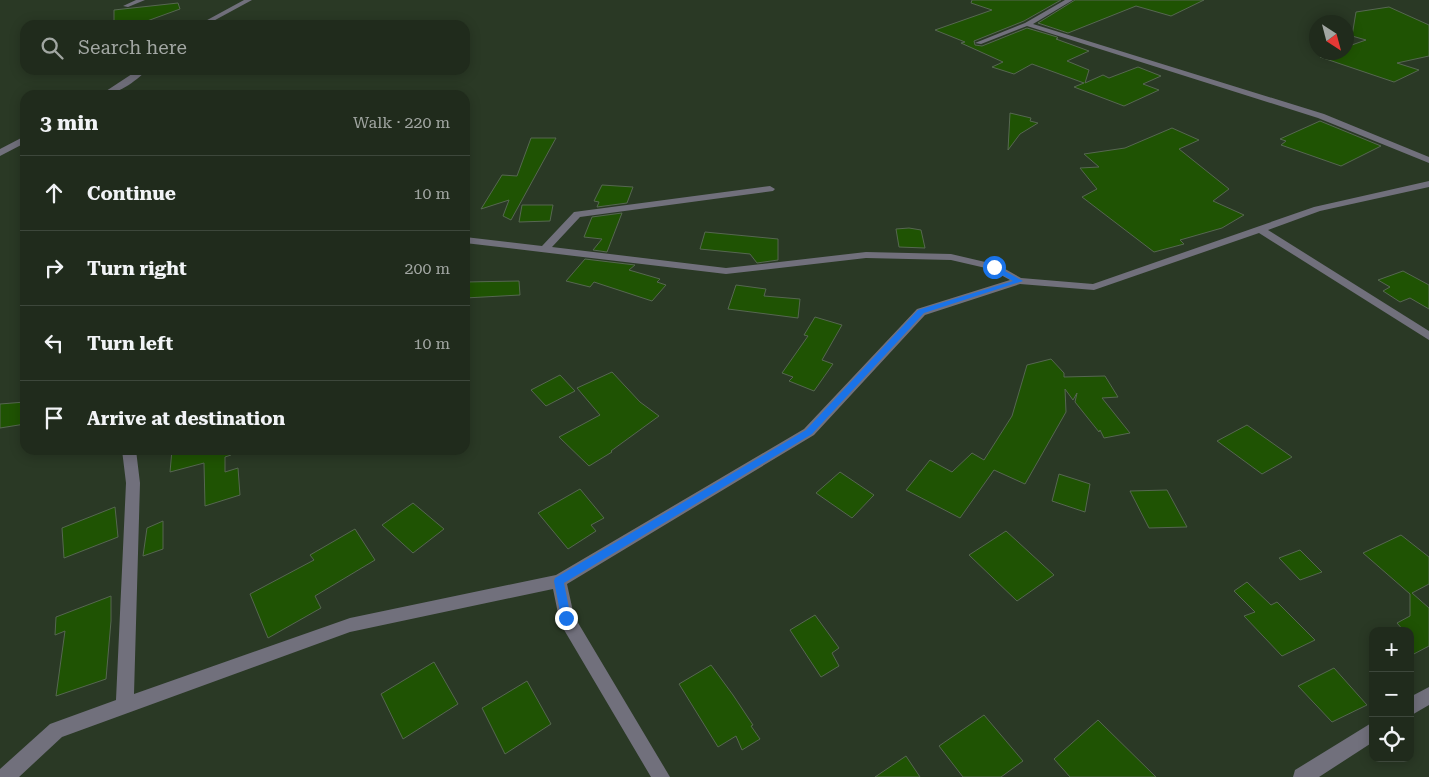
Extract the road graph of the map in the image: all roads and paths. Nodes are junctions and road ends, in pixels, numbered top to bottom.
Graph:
1 (142, 0) edge
2 (249, 0) edge
3 (1070, 0) edge
4 (126, 6) dead end
5 (211, 20) edge
6 (1028, 24) junction
7 (979, 44) dead end
8 (137, 75) edge
9 (113, 90) edge
10 (20, 142) edge
11 (0, 153) edge
12 (1429, 160) edge
13 (1429, 184) edge
14 (770, 189) dead end
15 (1260, 229) junction
16 (470, 241) edge
17 (545, 249) junction
18 (1019, 281) junction
19 (1429, 336) edge
20 (130, 455) edge
21 (559, 581) junction
22 (1429, 695) edge
23 (1414, 704) edge
24 (125, 705) junction
25 (1369, 734) edge
26 (4, 777) edge
27 (661, 777) edge
28 (1302, 777) edge

1 - 4 street
2 - 5 street
3 - 6 street
6 - 7 street
6 - 12 street
8 - 9 street
10 - 11 street
13 - 15 street
14 - 17 street
15 - 18 street
15 - 19 street
16 - 17 street
17 - 18 street
18 - 21 street
20 - 24 street
21 - 24 street
21 - 27 street
22 - 23 street
24 - 26 street
25 - 28 street

